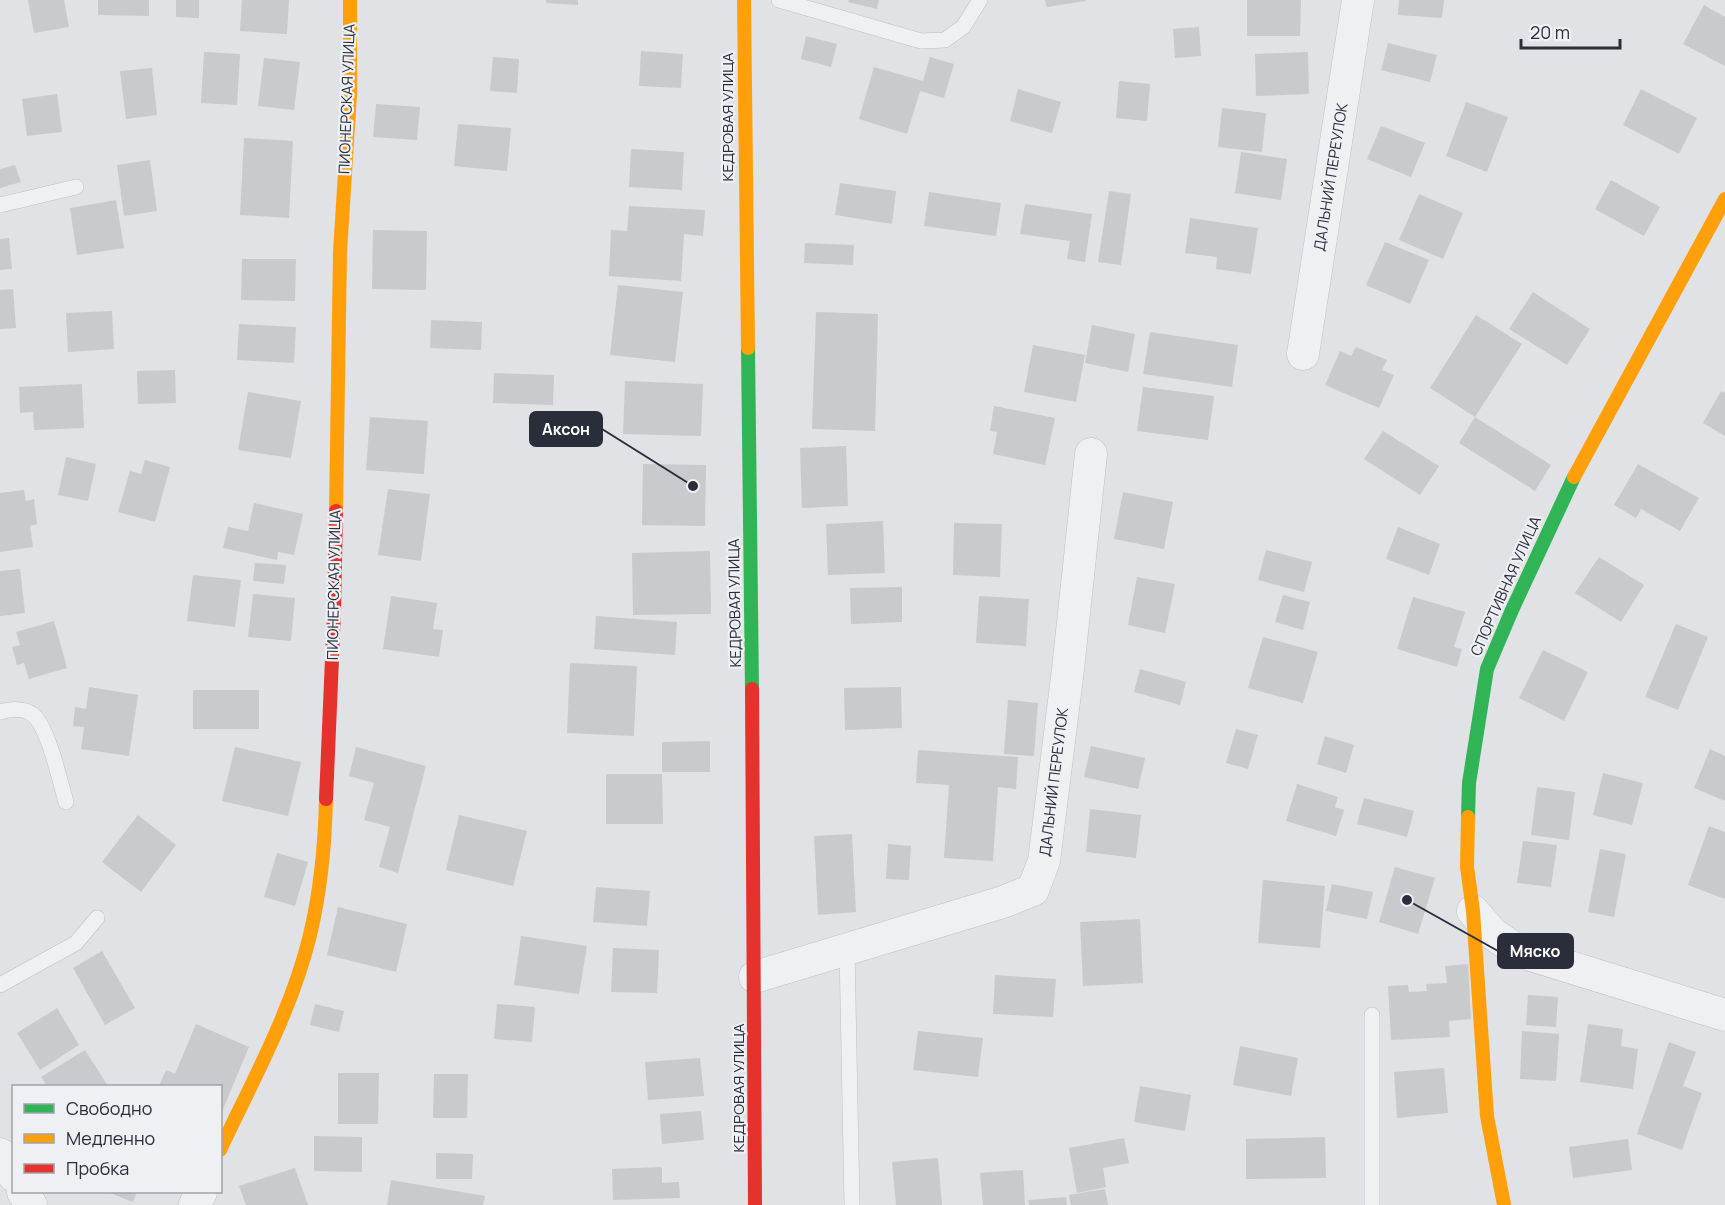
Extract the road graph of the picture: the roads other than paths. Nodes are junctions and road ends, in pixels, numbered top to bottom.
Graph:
1 (350, 0) edge
2 (744, 0) edge
3 (779, 0) edge
4 (980, 0) edge
5 (1358, 0) edge
6 (76, 187) dead end
7 (1725, 199) edge
8 (0, 205) edge
9 (1303, 354) dead end
10 (1091, 454) dead end
11 (0, 712) edge
12 (66, 802) dead end
13 (1473, 910) junction
14 (97, 918) dead end
15 (847, 949) junction
16 (755, 977) junction
17 (0, 985) edge
18 (1723, 1007) edge
19 (1372, 1016) dead end
20 (222, 1146) edge
21 (0, 1154) edge
22 (12, 1173) edge
23 (755, 1205) edge
24 (852, 1205) edge
25 (1371, 1205) edge
26 (1504, 1205) edge

1 - 20 street, ПИОНЕРСКАЯ УЛИЦА
2 - 16 street, КЕДРОВАЯ УЛИЦА
3 - 4 lane
5 - 9 street, ДАЛЬНИЙ ПЕРЕУЛОК
6 - 8 lane
7 - 13 street, СПОРТИВНАЯ УЛИЦА
10 - 15 street, ДАЛЬНИЙ ПЕРЕУЛОК
11 - 12 lane
13 - 18 street
13 - 26 street, СПОРТИВНАЯ УЛИЦА
14 - 17 lane
15 - 16 street, ДАЛЬНИЙ ПЕРЕУЛОК
15 - 24 lane
16 - 23 street, КЕДРОВАЯ УЛИЦА
19 - 25 lane
21 - 22 street

